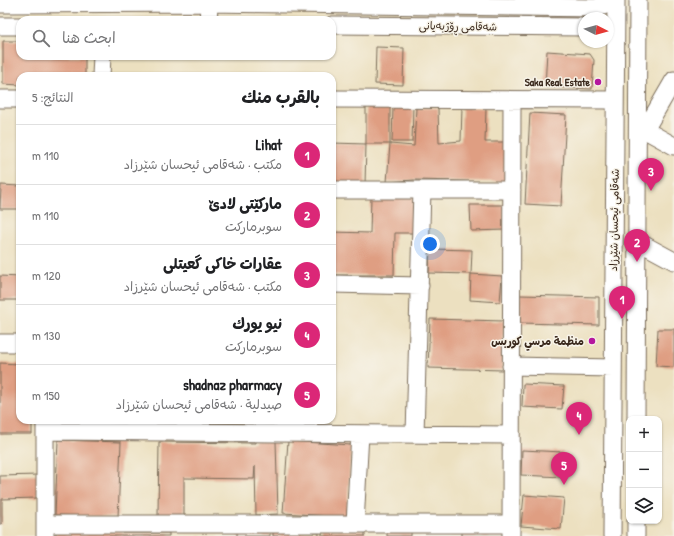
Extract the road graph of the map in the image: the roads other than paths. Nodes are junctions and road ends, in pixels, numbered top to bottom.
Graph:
1 (616, 0) edge
2 (638, 0) edge
3 (52, 2) edge
4 (335, 2) edge
5 (208, 3) junction
6 (0, 4) edge
7 (603, 9) edge
8 (209, 16) edge
9 (614, 20) edge
10 (336, 24) edge
11 (0, 26) edge
12 (16, 26) edge
13 (578, 27) edge
14 (613, 48) edge
15 (102, 60) edge
16 (101, 72) edge
17 (674, 80) edge
18 (0, 99) edge
19 (16, 99) edge
20 (336, 99) edge
21 (512, 100) junction
22 (616, 100) junction
23 (641, 130) junction
24 (674, 146) edge
25 (336, 190) edge
26 (422, 190) junction
27 (512, 190) junction
28 (637, 242) junction
29 (674, 261) edge
30 (336, 284) edge
31 (420, 286) junction
32 (613, 332) junction
33 (637, 332) junction
34 (0, 343) edge
35 (16, 343) edge
36 (512, 366) junction
37 (613, 368) junction
38 (636, 416) edge
39 (45, 426) edge
40 (137, 426) edge
41 (285, 427) edge
42 (360, 434) junction
43 (416, 434) junction
44 (511, 435) junction
45 (355, 524) junction
46 (636, 524) edge
47 (45, 530) edge
48 (224, 530) edge
49 (511, 530) edge
50 (612, 536) edge
51 (636, 536) edge

1 - 9 street, شەقامی ئیحسان شێرزاد
2 - 23 street, شەقامی ئیحسان شێرزاد
3 - 5 street, شەقامی ڕۆژبەیانی
3 - 6 street, شەقامی ڕۆژبەیانی
4 - 5 street, شەقامی ڕۆژبەیانی
4 - 7 street, شەقامی ڕۆژبەیانی
5 - 8 street
10 - 13 street, شەقامی ڕۆژبەیانی
11 - 12 street
14 - 22 street, شەقامی ئیحسان شێرزاد
15 - 16 street
17 - 23 street
18 - 19 street
20 - 21 street
21 - 22 street
21 - 27 street
22 - 32 street, شەقامی ئیحسان شێرزاد
23 - 24 street
23 - 28 street, شەقامی ئیحسان شێرزاد
25 - 26 street
26 - 27 street
26 - 31 street
27 - 36 street
28 - 29 street
28 - 33 street, شەقامی ئیحسان شێرزاد
30 - 31 street
31 - 43 street
32 - 33 street
32 - 37 street, شەقامی ئیحسان شێرزاد
33 - 38 street, شەقامی ئیحسان شێرزاد
34 - 35 street
36 - 37 street
36 - 44 street
37 - 50 street, شەقامی ئیحسان شێرزاد
39 - 40 street
39 - 47 street
40 - 41 street
41 - 42 street
42 - 43 street
42 - 45 street
43 - 44 street
44 - 49 street
45 - 48 street
45 - 49 street
46 - 51 street
47 - 48 street

